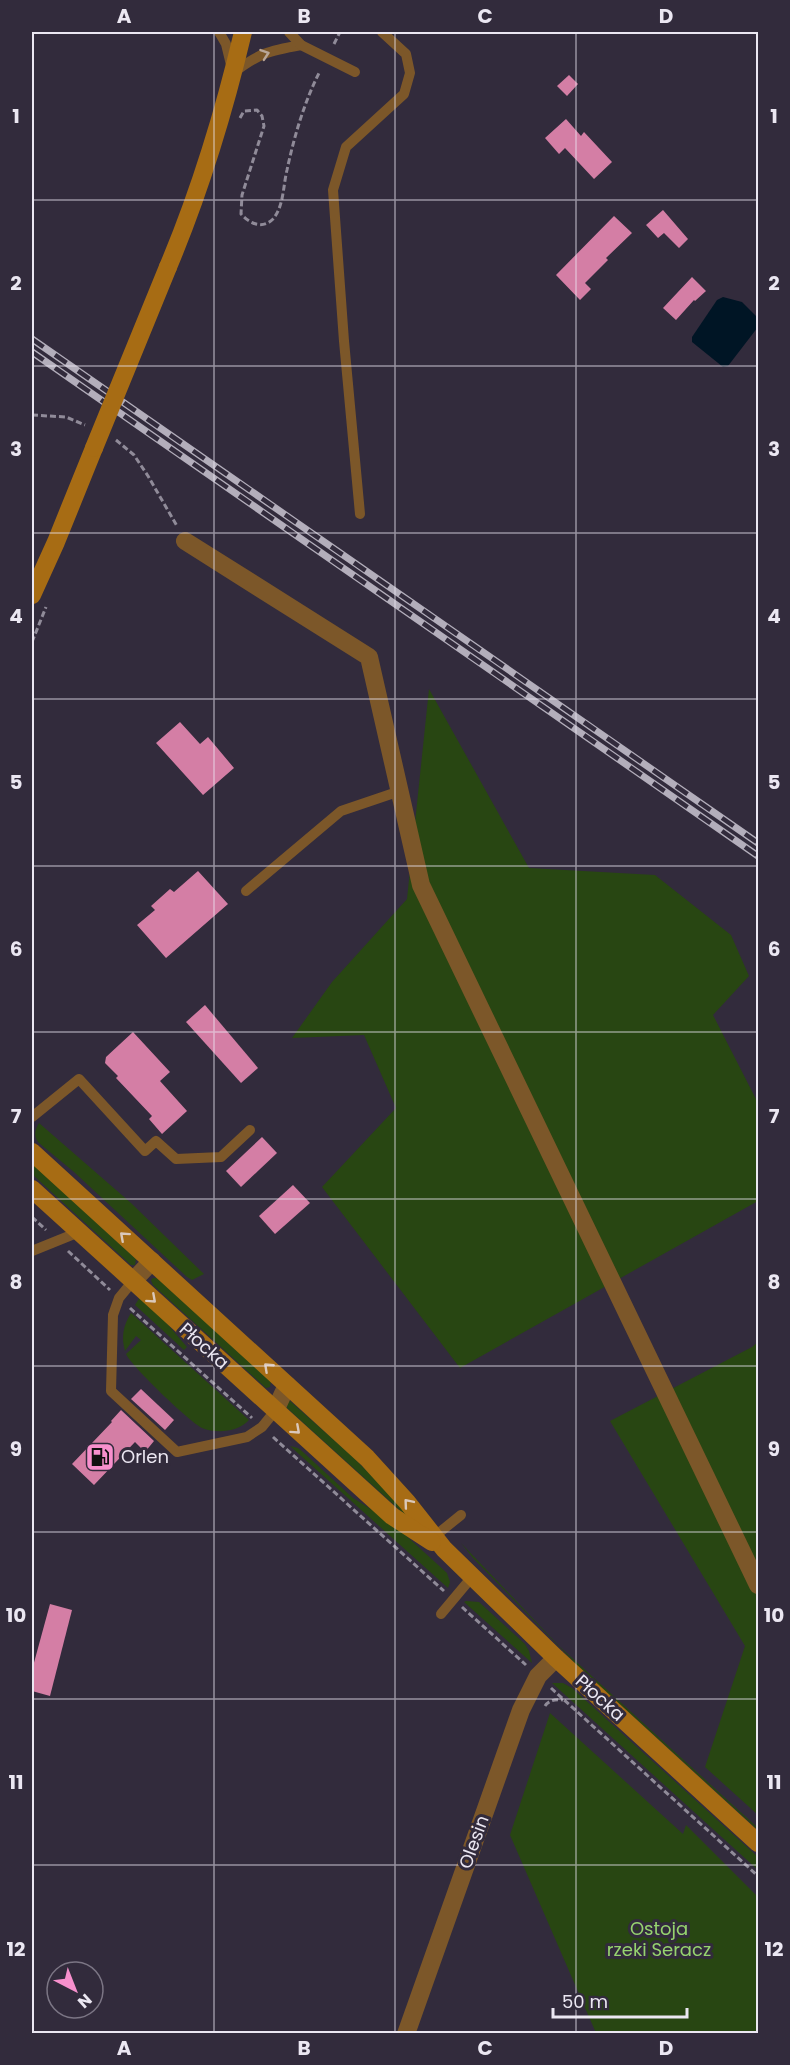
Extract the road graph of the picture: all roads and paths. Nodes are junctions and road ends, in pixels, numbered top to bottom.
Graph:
1 (219, 32) edge
2 (243, 32) edge
3 (289, 32) edge
4 (340, 32) edge
5 (382, 32) edge
6 (334, 44) dead end
7 (301, 45) junction
8 (355, 72) dead end
9 (233, 73) junction
10 (319, 73) dead end
11 (238, 121) dead end
12 (32, 415) edge
13 (92, 428) dead end
14 (114, 438) dead end
15 (360, 514) dead end
16 (185, 541) joint
17 (32, 595) edge
18 (400, 791) junction
19 (246, 891) dead end
20 (32, 1117) edge
21 (250, 1130) dead end
22 (32, 1152) edge
23 (32, 1189) edge
24 (32, 1217) edge
25 (79, 1232) junction
26 (57, 1241) junction
27 (32, 1251) edge
28 (152, 1261) junction
29 (133, 1281) junction
30 (119, 1298) junction
31 (287, 1385) junction
32 (275, 1411) junction
33 (262, 1427) junction
34 (461, 1515) dead end
35 (436, 1542) junction
36 (472, 1577) junction
37 (759, 1585) edge
38 (453, 1599) junction
39 (441, 1614) dead end
40 (556, 1658) junction
41 (538, 1676) junction
42 (564, 1700) junction
43 (544, 1707) dead end
44 (759, 1843) edge
45 (759, 1876) edge
46 (406, 2034) edge

1 - 9 lane
2 - 9 street
3 - 7 lane
4 - 6 path
5 - 15 lane
7 - 8 lane
9 -> 7 lane
9 - 17 street, bridge
10 - 11 path
12 - 13 path
14 - 16 path
16 - 18 street
18 - 19 lane
18 - 37 street
20 - 21 lane
28 -> 22 street, Płocka
23 - 25 street, Płocka
24 - 26 path
25 - 26 lane
25 - 29 street, Płocka
26 - 27 lane
26 - 30 path
28 - 29 street
31 -> 28 street, Płocka
29 - 30 lane
29 -> 32 street, Płocka
30 - 33 path
30 - 33 lane
31 - 32 street
35 -> 31 street, Płocka
32 - 33 lane
32 -> 35 street, Płocka
33 - 38 path
34 - 35 lane
35 - 36 street, Płocka
36 - 38 lane
36 - 40 street, Płocka
38 - 39 lane
38 - 41 path
40 - 41 street, Olesin
40 - 44 street, Płocka
41 - 42 path
41 - 46 street, Olesin
42 - 43 path
42 - 45 path

